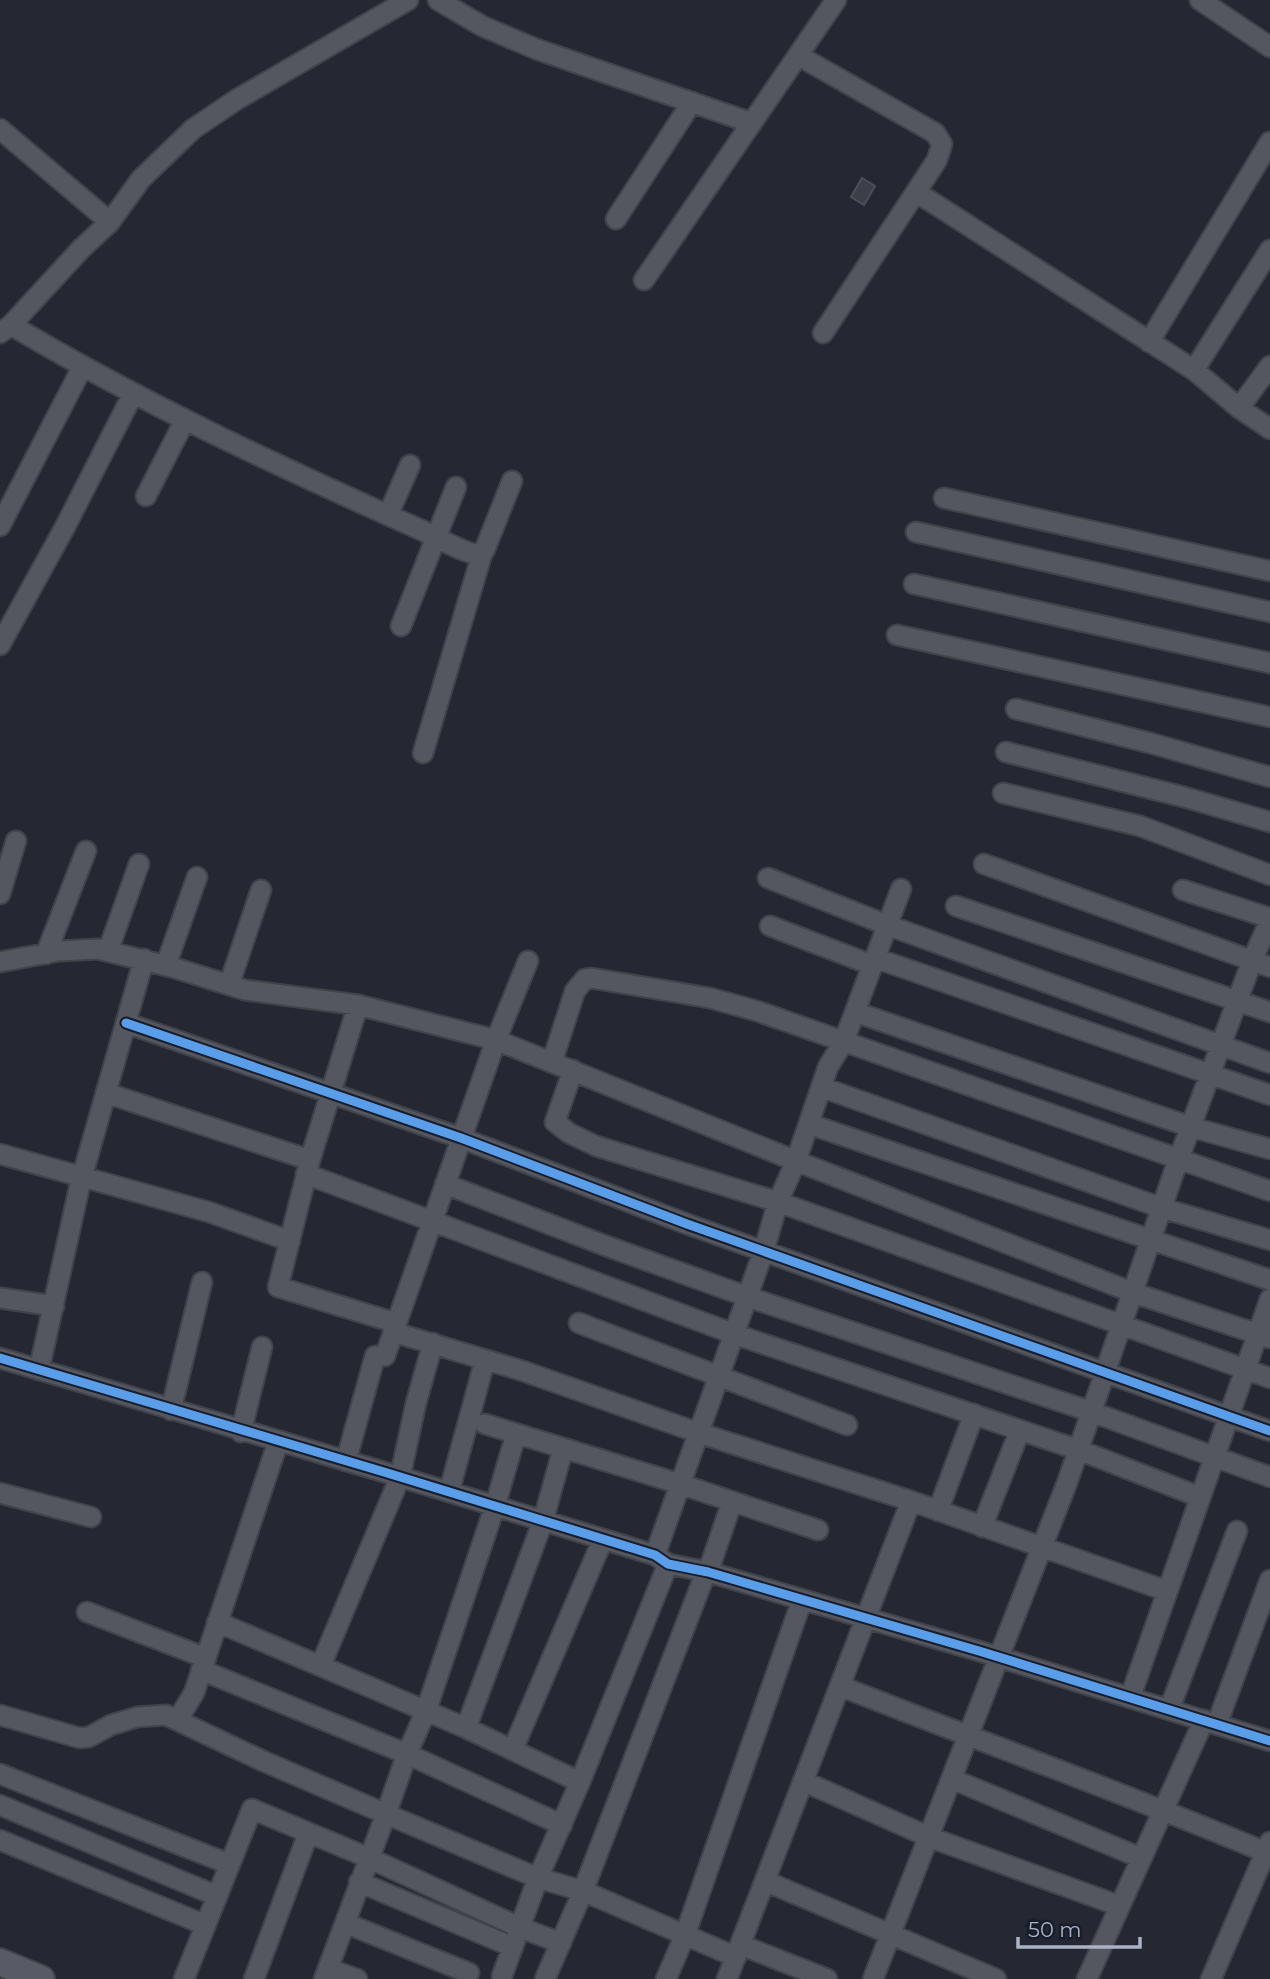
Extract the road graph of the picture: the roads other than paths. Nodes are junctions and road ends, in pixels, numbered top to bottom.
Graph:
1 (408, 0) edge
2 (438, 0) edge
3 (836, 0) edge
4 (1200, 0) edge
5 (1270, 47) edge
6 (799, 56) junction
7 (692, 102) junction
8 (752, 123) junction
9 (0, 129) edge
10 (1270, 142) edge
11 (916, 192) junction
12 (616, 219) dead end
13 (110, 222) junction
14 (1270, 250) edge
15 (1264, 273) edge
16 (644, 279) dead end
17 (6, 329) edge
18 (823, 334) dead end
19 (1149, 342) junction
20 (1270, 366) edge
21 (82, 368) junction
22 (1194, 370) junction
23 (133, 394) junction
24 (1239, 408) junction
25 (185, 420) junction
26 (1270, 429) edge
27 (410, 465) dead end
28 (512, 481) dead end
29 (456, 487) dead end
30 (146, 496) dead end
31 (944, 498) dead end
32 (388, 515) junction
33 (0, 526) edge
34 (916, 532) dead end
35 (437, 536) junction
36 (482, 554) junction
37 (1270, 571) edge
38 (914, 583) dead end
39 (1270, 612) edge
40 (401, 626) dead end
41 (897, 635) dead end
42 (0, 645) edge
43 (1270, 663) edge
44 (1016, 709) dead end
45 (1270, 717) edge
46 (1006, 752) dead end
47 (423, 753) dead end
48 (1270, 777) edge
49 (1003, 793) dead end
50 (1270, 822) edge
51 (16, 841) dead end
52 (86, 850) dead end
53 (139, 864) dead end
54 (984, 864) dead end
55 (1270, 875) edge
56 (197, 877) dead end
57 (768, 878) dead end
58 (901, 889) dead end
59 (261, 890) dead end
60 (1183, 890) dead end
61 (0, 894) edge
62 (956, 906) dead end
63 (1270, 919) edge
64 (887, 925) junction
65 (770, 926) dead end
66 (108, 951) junction
67 (46, 954) junction
68 (144, 959) junction
69 (528, 961) dead end
70 (873, 961) junction
71 (0, 962) edge
72 (1261, 964) edge
73 (166, 965) junction
74 (229, 985) junction
75 (1238, 1000) junction
76 (358, 1005) junction
77 (855, 1012) junction
78 (1270, 1012) edge
79 (126, 1023) junction
80 (496, 1040) junction
81 (844, 1041) junction
82 (1220, 1045) junction
83 (552, 1062) junction
84 (1270, 1063) edge
85 (573, 1070) junction
86 (1210, 1074) junction
87 (821, 1087) junction
88 (106, 1093) junction
89 (329, 1093) junction
90 (1270, 1095) edge
91 (809, 1124) junction
92 (1191, 1127) junction
93 (461, 1138) junction
94 (1270, 1149) edge
95 (0, 1154) edge
96 (1178, 1160) junction
97 (796, 1161) junction
98 (308, 1167) junction
99 (82, 1179) junction
100 (445, 1184) junction
101 (1270, 1191) edge
102 (778, 1202) junction
103 (1162, 1208) junction
104 (432, 1221) junction
105 (1152, 1240) junction
106 (1270, 1240) edge
107 (290, 1241) junction
108 (764, 1250) junction
109 (1270, 1279) edge
110 (202, 1282) dead end
111 (1135, 1293) junction
112 (748, 1297) junction
113 (0, 1298) edge
114 (1270, 1299) edge
115 (54, 1306) junction
116 (579, 1323) dead end
117 (1123, 1325) junction
118 (395, 1327) junction
119 (734, 1334) junction
120 (1264, 1336) edge
121 (433, 1343) junction
122 (262, 1347) dead end
123 (0, 1358) edge
124 (485, 1360) junction
125 (1244, 1368) junction
126 (39, 1370) junction
127 (1107, 1372) junction
128 (719, 1376) junction
129 (1270, 1378) edge
130 (171, 1410) junction
131 (1092, 1412) junction
132 (974, 1414) junction
133 (1228, 1417) junction
134 (485, 1424) dead end
135 (847, 1425) dead end
136 (1020, 1430) junction
137 (1270, 1431) edge
138 (241, 1432) junction
139 (699, 1433) junction
140 (516, 1434) junction
141 (278, 1441) junction
142 (563, 1449) junction
143 (1079, 1450) junction
144 (1214, 1458) junction
145 (346, 1461) junction
146 (400, 1477) junction
147 (1270, 1477) edge
148 (680, 1484) junction
149 (449, 1492) junction
150 (0, 1493) edge
151 (1200, 1497) junction
152 (911, 1501) junction
153 (732, 1502) junction
154 (495, 1506) junction
155 (938, 1511) junction
156 (91, 1517) dead end
157 (543, 1521) junction
158 (982, 1527) junction
159 (818, 1530) dead end
160 (1237, 1531) dead end
161 (603, 1539) junction
162 (1042, 1548) junction
163 (661, 1559) junction
164 (707, 1572) junction
165 (1270, 1580) edge
166 (1167, 1591) junction
167 (802, 1600) junction
168 (1265, 1609) edge
169 (87, 1612) dead end
170 (865, 1618) junction
171 (217, 1622) junction
172 (1000, 1658) junction
173 (203, 1664) junction
174 (321, 1665) junction
175 (840, 1686) junction
176 (1130, 1698) junction
177 (1169, 1710) junction
178 (426, 1711) junction
179 (0, 1716) edge
180 (178, 1719) junction
181 (1210, 1722) junction
182 (466, 1728) junction
183 (969, 1737) junction
184 (1270, 1741) edge
185 (513, 1749) junction
186 (407, 1754) junction
187 (0, 1774) edge
188 (952, 1779) junction
189 (803, 1781) junction
190 (580, 1782) junction
191 (0, 1805) edge
192 (1163, 1809) junction
193 (386, 1814) junction
194 (562, 1825) junction
195 (308, 1834) junction
196 (929, 1838) junction
197 (0, 1840) edge
198 (1268, 1847) edge
199 (369, 1858) junction
200 (1141, 1858) junction
201 (229, 1864) junction
202 (538, 1878) junction
203 (765, 1881) junction
204 (359, 1882) junction
205 (583, 1891) junction
206 (217, 1896) junction
207 (1120, 1906) junction
208 (345, 1923) junction
209 (205, 1926) junction
210 (521, 1928) junction
211 (685, 1935) junction
212 (890, 1935) junction
213 (561, 1943) junction
214 (513, 1947) junction
215 (739, 1951) junction
216 (0, 1962) edge
217 (469, 1973) dead end
218 (327, 1974) edge
219 (502, 1976) dead end
220 (41, 1979) edge
221 (184, 1979) edge
222 (254, 1979) edge
223 (357, 1979) edge
224 (545, 1979) edge
225 (666, 1979) edge
226 (727, 1979) edge
227 (827, 1979) edge
228 (873, 1979) edge
229 (996, 1979) edge
230 (1087, 1979) edge
231 (1211, 1979) edge

1 - 13 street
2 - 7 street
3 - 6 street
4 - 5 street
6 - 8 street
6 - 11 street
7 - 8 street
7 - 12 street
8 - 16 street
9 - 13 street
10 - 19 street
11 - 18 street
11 - 19 street
13 - 17 street
14 - 15 street
15 - 22 street
17 - 21 street
19 - 22 street
20 - 24 street
21 - 23 street
21 - 33 street
22 - 24 street
23 - 25 street
23 - 42 street
24 - 26 street
25 - 30 street
25 - 32 street
27 - 32 street
28 - 36 street
29 - 35 street
31 - 37 street
32 - 35 street
34 - 39 street
35 - 36 street
35 - 40 street
36 - 47 street
38 - 43 street
41 - 45 street
44 - 48 street
46 - 50 street
49 - 55 street
51 - 61 street
52 - 67 street
53 - 66 street
54 - 72 street
56 - 73 street
57 - 64 street
58 - 64 street
59 - 74 street
60 - 63 street
62 - 75 street
63 - 72 street
64 - 70 street
64 - 82 street
65 - 70 street
66 - 67 street
66 - 68 street
67 - 71 street
68 - 73 street
68 - 79 street
69 - 80 street
70 - 77 street
70 - 86 street
72 - 75 street
73 - 74 street
74 - 76 street
75 - 78 street
75 - 82 street
76 - 80 street
76 - 89 street
77 - 81 street
77 - 92 street
79 - 88 street
79 - 89 street
80 - 83 street
80 - 93 street
81 - 83 street
81 - 87 street
81 - 96 street
82 - 84 street
82 - 86 street
83 - 85 street
85 - 97 street
85 - 102 street
86 - 90 street
86 - 92 street
87 - 91 street
87 - 103 street
88 - 98 street
88 - 99 street
89 - 93 street
89 - 98 street
91 - 97 street
91 - 105 street
92 - 94 street
92 - 96 street
93 - 100 street
93 - 108 street
95 - 99 street
96 - 101 street
96 - 103 street
97 - 102 street
97 - 111 street
98 - 104 street
98 - 107 street
99 - 107 street
99 - 115 street
100 - 104 street
100 - 112 street
102 - 108 street
102 - 117 street
103 - 105 street
103 - 106 street
104 - 118 street
104 - 119 street
105 - 109 street
105 - 111 street
107 - 118 street
108 - 112 street
108 - 127 street
110 - 130 street
111 - 117 street
111 - 120 street
112 - 119 street
112 - 131 street
113 - 115 street
114 - 120 street
115 - 126 street
116 - 128 street
117 - 125 street
117 - 127 street
118 - 121 street
118 - 145 street
119 - 128 street
119 - 132 street
120 - 125 street
121 - 124 street
121 - 146 street
122 - 138 street
123 - 126 street
124 - 139 street
124 - 149 street
125 - 129 street
125 - 133 street
126 - 130 street
127 - 131 street
127 - 133 street
128 - 135 street
128 - 139 street
130 - 138 street
131 - 143 street
131 - 144 street
132 - 136 street
132 - 155 street
133 - 137 street
133 - 144 street
134 - 140 street
136 - 143 street
136 - 158 street
138 - 141 street
139 - 148 street
139 - 152 street
140 - 142 street
140 - 154 street
141 - 145 street
141 - 171 street
142 - 148 street
142 - 157 street
143 - 151 street
143 - 162 street
144 - 147 street
144 - 151 street
145 - 146 street
146 - 149 street
146 - 174 street
148 - 153 street
148 - 163 street
149 - 154 street
150 - 156 street
151 - 166 street
152 - 155 street
152 - 170 street
153 - 159 street
153 - 164 street
154 - 157 street
154 - 178 street
155 - 158 street
157 - 161 street
157 - 182 street
158 - 162 street
160 - 177 street
161 - 163 street
161 - 185 street
162 - 166 street
162 - 172 street
163 - 164 street
163 - 190 street
164 - 167 street
164 - 205 street
165 - 168 street
166 - 176 street
167 - 170 street
167 - 211 street
168 - 181 street
169 - 173 street
170 - 172 street
170 - 175 street
171 - 173 street
171 - 174 street
172 - 176 street
172 - 183 street
173 - 180 street
173 - 186 street
174 - 178 street
175 - 183 street
175 - 189 street
176 - 177 street
177 - 181 street
178 - 182 street
178 - 186 street
179 - 180 street
180 - 193 street
181 - 184 street
181 - 192 street
182 - 185 street
183 - 188 street
183 - 192 street
185 - 190 street
186 - 193 street
186 - 194 street
187 - 201 street
188 - 196 street
188 - 200 street
189 - 196 street
189 - 203 street
190 - 194 street
191 - 206 street
192 - 198 street
192 - 200 street
193 - 199 street
193 - 202 street
194 - 202 street
195 - 199 street
195 - 201 street
195 - 222 street
196 - 207 street
196 - 212 street
197 - 209 street
198 - 231 street
199 - 204 street
199 - 210 street
200 - 207 street
201 - 206 street
202 - 205 street
202 - 210 street
203 - 212 street
203 - 215 street
204 - 208 street
204 - 214 street
205 - 211 street
205 - 213 street
206 - 209 street
207 - 230 street
208 - 217 street
208 - 218 street
209 - 221 street
210 - 213 street
210 - 214 street
211 - 215 street
211 - 225 street
212 - 228 street
212 - 229 street
213 - 224 street
214 - 219 street
215 - 226 street
215 - 227 street
216 - 220 main road
218 - 223 street

